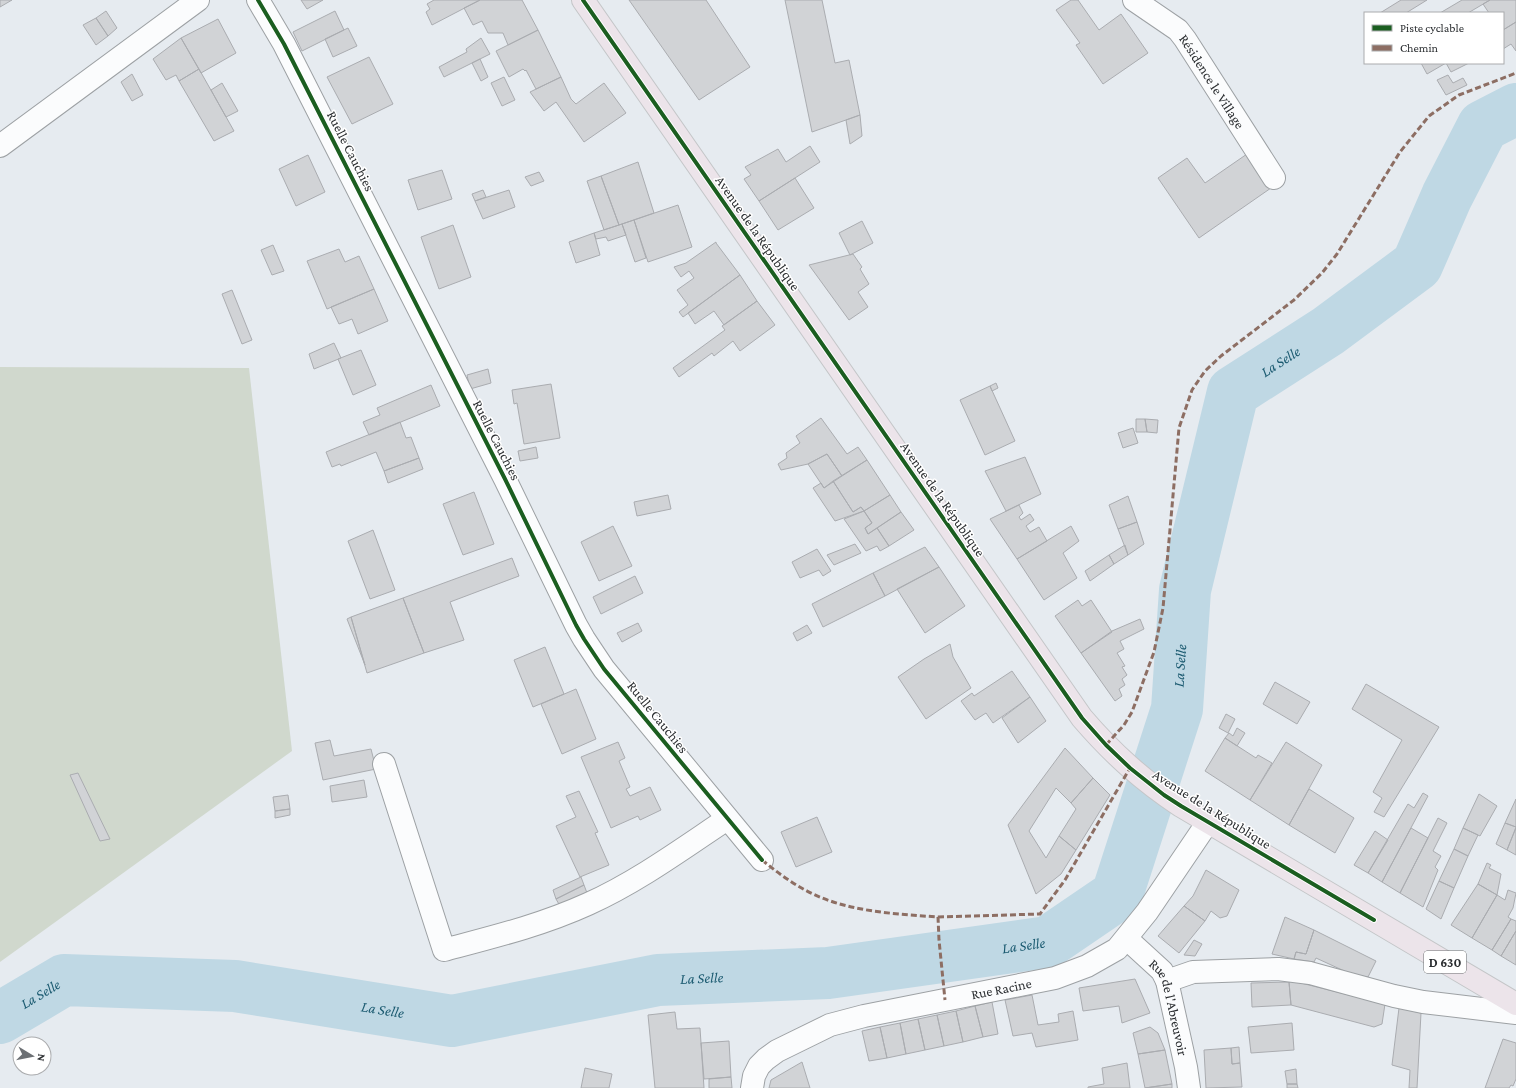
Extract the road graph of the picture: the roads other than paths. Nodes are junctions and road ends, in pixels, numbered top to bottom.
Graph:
1 (198, 0) edge
2 (258, 0) edge
3 (582, 0) edge
4 (1134, 0) edge
5 (0, 146) edge
6 (1274, 178) dead end
7 (384, 764) dead end
8 (727, 819) junction
9 (1208, 822) junction
10 (762, 860) dead end
11 (1127, 939) junction
12 (1167, 981) junction
13 (1516, 1004) edge
14 (1516, 1013) edge
15 (752, 1088) edge
16 (1189, 1088) edge

1 - 5 street
2 - 8 street, Ruelle Cauchies
3 - 9 main road, Avenue de la République / D 630
4 - 6 street, Résidence le Village
7 - 8 street
8 - 10 street, Ruelle Cauchies
9 - 11 street, Rue Racine
9 - 13 main road, Avenue de la République / D 630
11 - 12 street, Rue de l'Abreuvoir
11 - 15 street, Rue Racine
12 - 14 street
12 - 16 street, Rue de l'Abreuvoir

